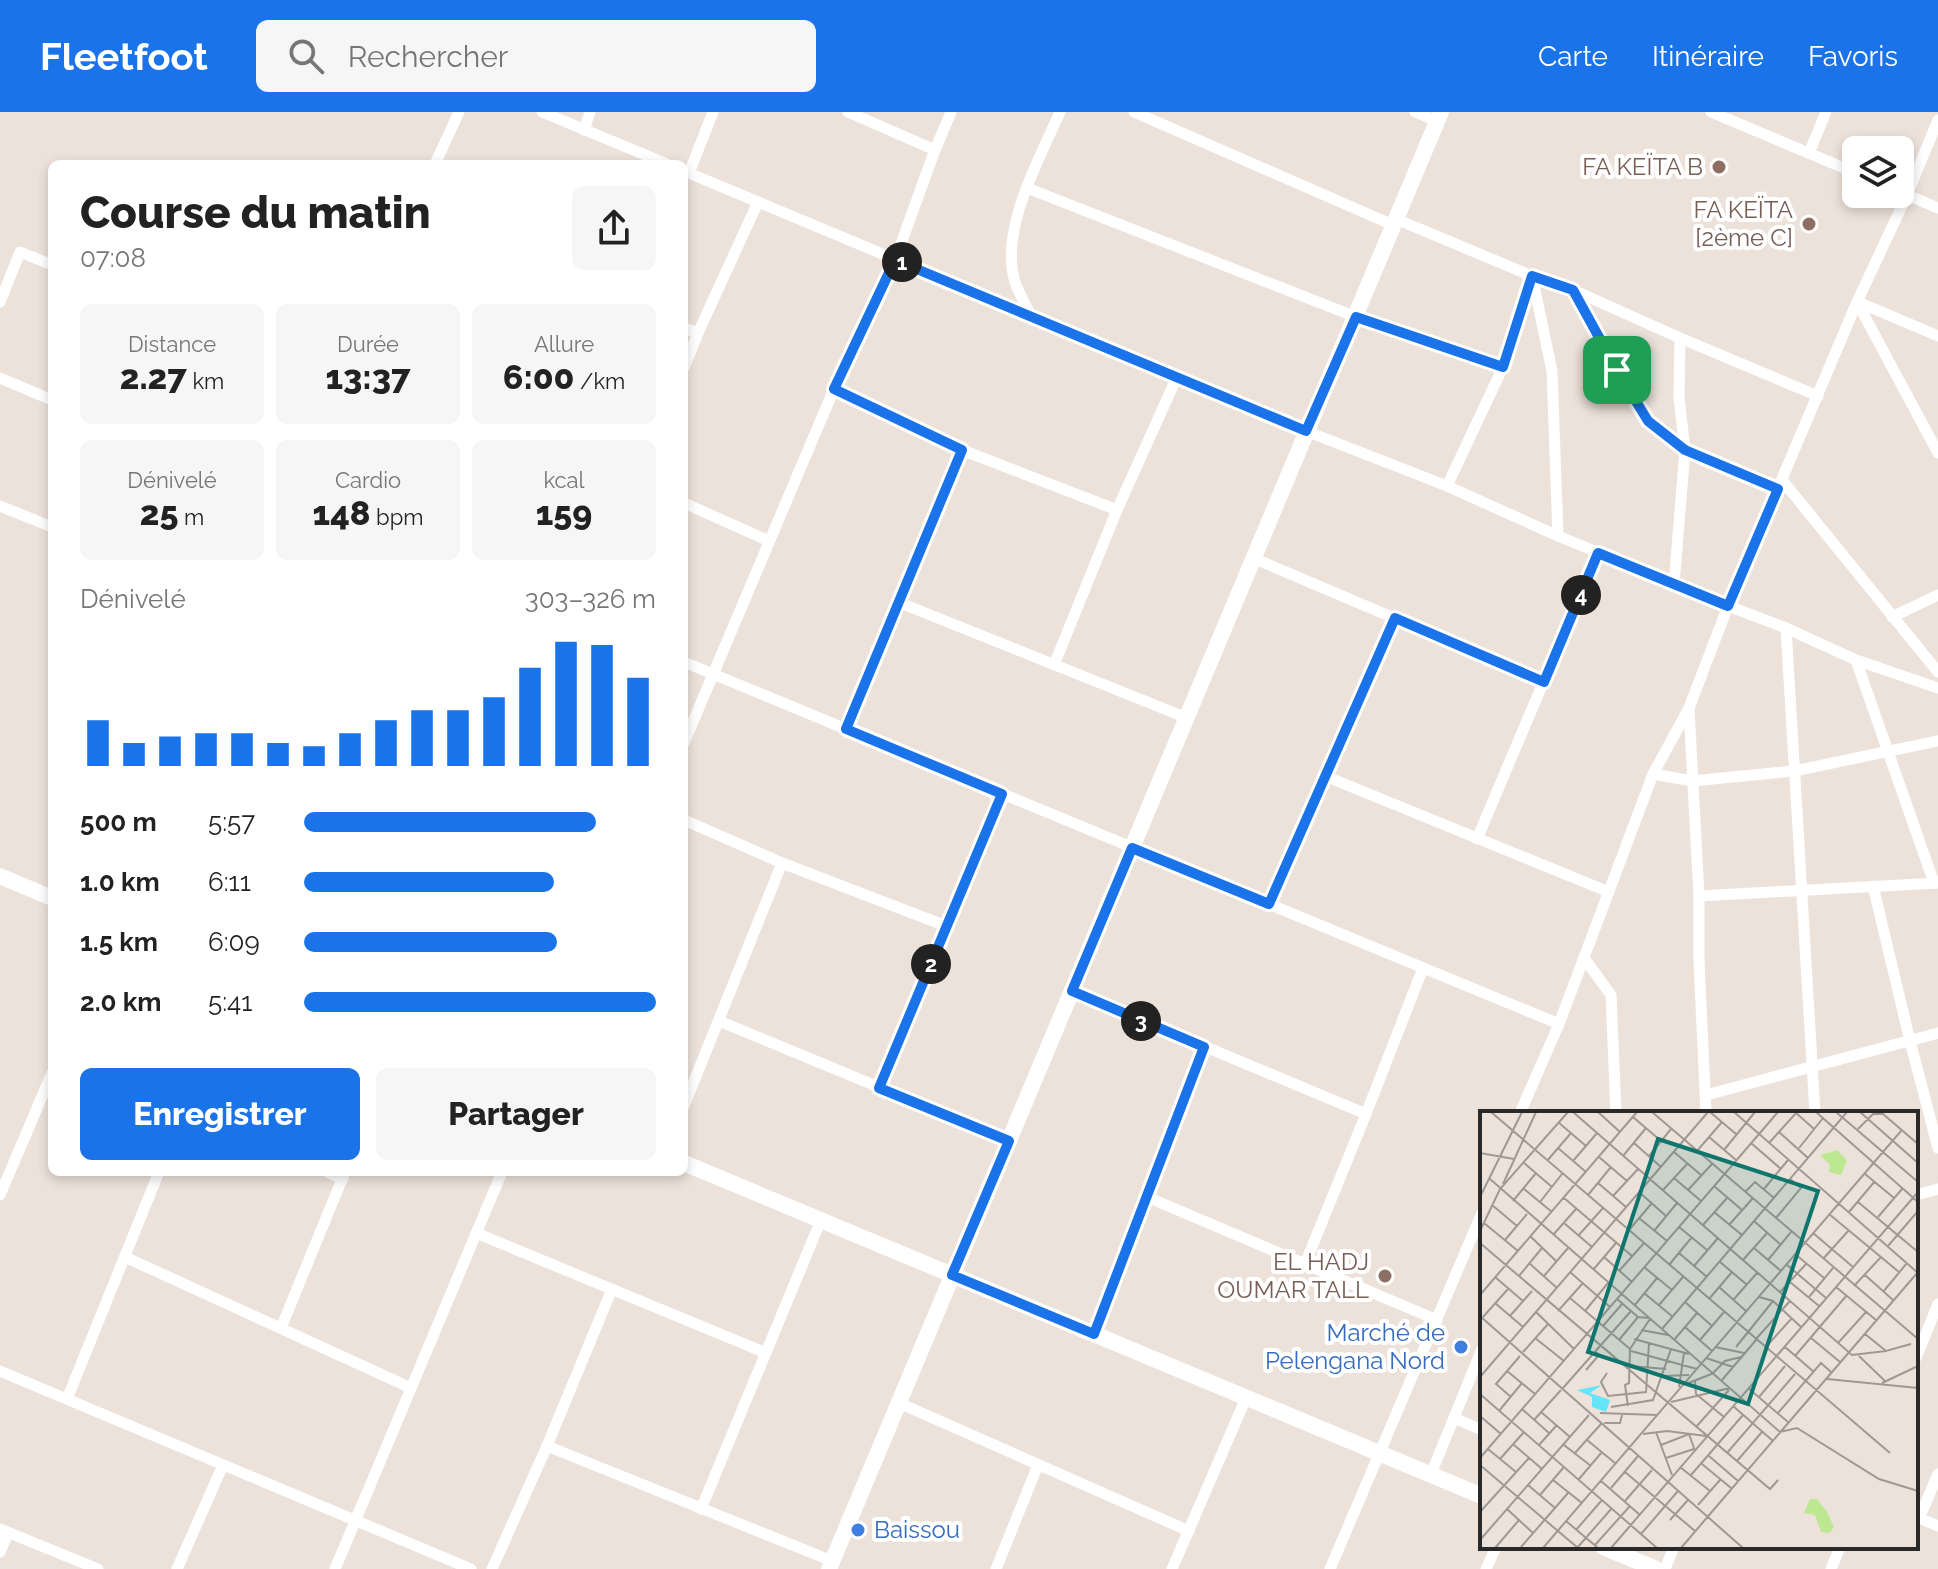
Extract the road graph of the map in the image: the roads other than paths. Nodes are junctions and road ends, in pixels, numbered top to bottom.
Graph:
1 (459, 112) edge
2 (542, 112) edge
3 (590, 112) edge
4 (713, 112) edge
5 (848, 112) edge
6 (951, 112) edge
7 (1060, 112) edge
8 (1134, 112) edge
9 (1415, 112) edge
10 (1711, 112) edge
11 (1826, 112) edge
12 (1439, 116) edge
13 (1938, 120) edge
14 (584, 130) junction
15 (935, 150) junction
16 (1809, 153) junction
17 (437, 160) edge
18 (657, 160) edge
19 (1842, 167) edge
20 (688, 168) edge
21 (1914, 172) edge
22 (688, 173) edge
23 (1027, 188) junction
24 (1914, 197) edge
25 (758, 202) junction
26 (1898, 208) edge
27 (1938, 208) edge
28 (1395, 222) junction
29 (895, 260) junction
30 (48, 263) edge
31 (1532, 276) junction
32 (1573, 290) junction
33 (0, 302) edge
34 (1857, 302) junction
35 (1031, 316) junction
36 (1356, 317) junction
37 (688, 329) edge
38 (698, 333) junction
39 (1938, 336) edge
40 (1680, 338) junction
41 (688, 358) edge
42 (1503, 367) junction
43 (1177, 377) junction
44 (0, 378) edge
45 (834, 389) junction
46 (1818, 396) junction
47 (48, 398) edge
48 (1306, 431) junction
49 (962, 450) junction
50 (1685, 450) junction
51 (1938, 453) edge
52 (1780, 484) junction
53 (1447, 486) junction
54 (688, 505) edge
55 (0, 506) edge
56 (1117, 510) junction
57 (48, 525) edge
58 (1558, 536) junction
59 (769, 541) junction
60 (1598, 553) junction
61 (1253, 558) junction
62 (1674, 584) junction
63 (1938, 595) edge
64 (898, 602) junction
65 (1728, 606) junction
66 (1892, 617) junction
67 (1395, 618) junction
68 (1786, 628) junction
69 (1856, 660) junction
70 (688, 664) edge
71 (1054, 665) junction
72 (1938, 672) edge
73 (713, 674) junction
74 (1544, 682) junction
75 (1938, 688) edge
76 (1689, 708) junction
77 (1187, 718) junction
78 (846, 729) junction
79 (688, 733) edge
80 (1938, 741) edge
81 (1889, 752) junction
82 (1794, 771) junction
83 (1653, 774) junction
84 (1325, 776) junction
85 (1692, 781) junction
86 (1002, 794) junction
87 (688, 822) edge
88 (1477, 839) junction
89 (1132, 848) junction
90 (782, 863) junction
91 (0, 876) edge
92 (1936, 883) edge
93 (1873, 886) junction
94 (1609, 892) junction
95 (1802, 892) junction
96 (48, 896) edge
97 (1699, 896) junction
98 (1269, 904) junction
99 (946, 926) junction
100 (1584, 958) junction
101 (1423, 968) junction
102 (1072, 991) junction
103 (719, 1021) junction
104 (1559, 1024) junction
105 (1938, 1033) edge
106 (1910, 1041) junction
107 (1204, 1047) junction
108 (1812, 1066) junction
109 (48, 1082) edge
110 (879, 1088) junction
111 (1706, 1095) junction
112 (688, 1096) edge
113 (1521, 1111) edge
114 (1616, 1111) edge
115 (1706, 1111) edge
116 (1815, 1111) edge
117 (1366, 1114) junction
118 (1009, 1141) junction
119 (1938, 1148) edge
120 (688, 1165) edge
121 (157, 1176) edge
122 (344, 1176) edge
123 (500, 1176) edge
124 (1938, 1189) edge
125 (1918, 1194) edge
126 (0, 1195) edge
127 (1147, 1197) junction
128 (1480, 1218) edge
129 (821, 1220) junction
130 (476, 1233) junction
131 (125, 1257) junction
132 (1305, 1264) junction
133 (952, 1275) junction
134 (612, 1289) junction
135 (1938, 1304) edge
136 (1437, 1320) junction
137 (281, 1328) junction
138 (1094, 1334) junction
139 (766, 1353) junction
140 (1918, 1353) edge
141 (1480, 1354) edge
142 (0, 1371) edge
143 (411, 1388) junction
144 (1246, 1398) junction
145 (67, 1399) junction
146 (899, 1403) junction
147 (1454, 1418) junction
148 (1480, 1429) edge
149 (547, 1446) junction
150 (1380, 1454) junction
151 (223, 1465) junction
152 (1038, 1465) junction
153 (1431, 1474) junction
154 (1938, 1474) edge
155 (1480, 1495) edge
156 (701, 1509) junction
157 (1918, 1518) edge
158 (356, 1520) junction
159 (1938, 1526) edge
160 (4, 1531) edge
161 (1189, 1531) junction
162 (1495, 1549) edge
163 (1608, 1549) edge
164 (1673, 1549) edge
165 (1839, 1549) edge
166 (0, 1552) edge
167 (830, 1565) edge
168 (98, 1569) edge
169 (177, 1569) edge
170 (335, 1569) edge
171 (471, 1569) edge
172 (492, 1569) edge
173 (996, 1569) edge
174 (1172, 1569) edge
175 (1330, 1569) edge
176 (1486, 1569) edge
177 (1656, 1569) edge
178 (1665, 1569) edge
179 (1831, 1569) edge

1 - 17 street
2 - 14 street
3 - 14 street
4 - 20 street
5 - 15 street
6 - 15 street
7 - 23 street
8 - 28 street
9 - 12 street
10 - 16 street
11 - 16 street
12 - 28 street
13 - 21 street
14 - 18 street
15 - 29 street
16 - 19 street
22 - 25 street
23 - 35 street
23 - 36 street
24 - 27 street
25 - 29 street
25 - 38 street
26 - 34 street
28 - 31 street
28 - 36 street
29 - 35 street
29 - 45 street
30 - 33 street
31 - 32 street
31 - 42 street
31 - 58 street
32 - 40 street
32 - 50 street
34 - 39 street
34 - 46 street
34 - 51 street
35 - 43 street
36 - 42 street
36 - 48 street
37 - 38 street
38 - 41 street
40 - 46 street
40 - 50 street
42 - 53 street
43 - 48 street
43 - 56 street
44 - 47 street
45 - 49 street
45 - 59 street
46 - 52 street
48 - 53 street
48 - 61 street
49 - 56 street
49 - 64 street
50 - 52 street
50 - 62 street
52 - 65 street
52 - 66 street
53 - 58 street
54 - 59 street
55 - 57 street
56 - 71 street
58 - 60 street
59 - 73 street
60 - 62 street
60 - 74 street
61 - 67 street
61 - 77 street
62 - 65 street
63 - 66 street
64 - 71 street
64 - 78 street
65 - 68 street
65 - 76 street
66 - 72 street
67 - 74 street
67 - 84 street
68 - 69 street
68 - 82 street
69 - 75 street
69 - 81 street
70 - 73 street
71 - 77 street
73 - 78 street
73 - 79 street
74 - 88 street
76 - 83 street
76 - 85 street
77 - 89 street
78 - 86 street
80 - 81 street
81 - 82 street
81 - 92 street
82 - 85 street
82 - 95 street
83 - 85 street
83 - 94 street
84 - 88 street
84 - 98 street
85 - 97 street
86 - 89 street
86 - 99 street
87 - 90 street
88 - 94 street
89 - 98 street
89 - 102 street
90 - 99 street
90 - 103 street
91 - 96 street
92 - 93 street
93 - 95 street
93 - 106 street
94 - 100 street
95 - 97 street
95 - 108 street
97 - 111 street
98 - 101 street
99 - 110 street
100 - 104 street
100 - 114 street
101 - 104 street
101 - 117 street
102 - 107 street
102 - 118 street
103 - 110 street
103 - 112 street
104 - 113 street
105 - 106 street
106 - 108 street
106 - 119 street
107 - 117 street
107 - 127 street
108 - 111 street
108 - 116 street
109 - 126 street
110 - 118 street
111 - 115 street
117 - 132 street
118 - 133 street
120 - 129 street
121 - 131 street
122 - 137 street
123 - 130 street
124 - 125 street
127 - 132 street
127 - 138 street
128 - 136 street
129 - 133 street
129 - 139 street
130 - 134 street
130 - 143 street
131 - 137 street
131 - 145 street
132 - 136 street
133 - 138 street
133 - 146 street
134 - 139 street
134 - 149 street
135 - 140 street
136 - 150 street
137 - 143 street
138 - 144 street
139 - 156 street
141 - 147 street
142 - 145 street
143 - 158 street
144 - 150 street
144 - 161 street
145 - 151 street
146 - 152 street
146 - 167 street
147 - 148 street
147 - 153 street
149 - 156 street
149 - 172 street
150 - 153 street
150 - 175 street
151 - 158 street
151 - 169 street
152 - 161 street
152 - 173 street
153 - 155 street
154 - 157 street
156 - 167 street
157 - 159 street
158 - 170 street
158 - 171 street
160 - 166 street
160 - 168 street
161 - 174 street
162 - 176 street
163 - 177 street
164 - 178 street
165 - 179 street

